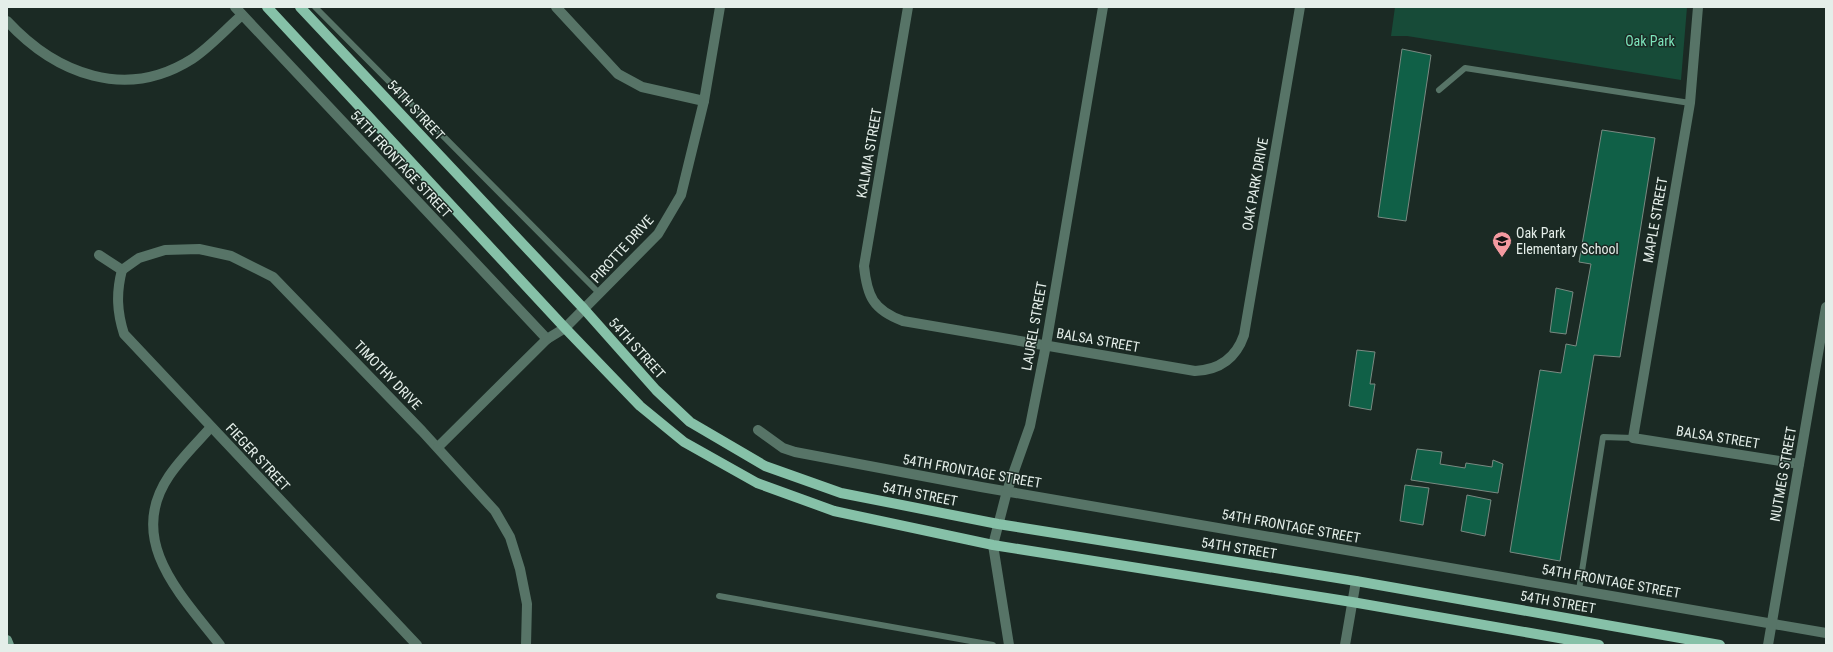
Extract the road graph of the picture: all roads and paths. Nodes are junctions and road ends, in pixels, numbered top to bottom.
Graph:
1 (235, 7) edge
2 (267, 7) edge
3 (300, 7) edge
4 (315, 7) edge
5 (556, 7) edge
6 (720, 7) edge
7 (908, 7) edge
8 (1103, 7) edge
9 (1300, 7) edge
10 (1698, 7) edge
11 (242, 15) junction
12 (7, 22) edge
13 (1439, 90) dead end
14 (704, 101) junction
15 (1690, 103) junction
16 (99, 255) dead end
17 (122, 270) junction
18 (600, 294) junction
19 (874, 302) joint
20 (1826, 307) edge
21 (584, 309) junction
22 (565, 328) junction
23 (547, 339) junction
24 (1046, 345) junction
25 (1228, 360) joint
26 (211, 426) junction
27 (758, 430) dead end
28 (1633, 438) junction
29 (438, 447) junction
30 (1800, 464) junction
31 (1007, 491) junction
32 (998, 524) junction
33 (993, 545) junction
34 (1356, 581) junction
35 (1580, 590) junction
36 (719, 596) dead end
37 (1352, 602) junction
38 (1772, 623) junction
39 (1826, 633) edge
40 (7, 640) edge
41 (9, 645) edge
42 (220, 645) edge
43 (417, 645) edge
44 (526, 645) edge
45 (993, 645) edge
46 (1008, 645) edge
47 (1346, 645) edge
48 (1599, 645) edge
49 (1720, 645) edge
50 (1768, 645) edge

1 - 11 street, 54TH FRONTAGE STREET
2 - 22 main road
3 - 21 main road, 54TH STREET
4 - 18 lane
5 - 14 street
6 - 14 street, PIROTTE DRIVE
7 - 19 street, KALMIA STREET
8 - 24 street, LAUREL STREET
9 - 25 street, OAK PARK DRIVE
10 - 15 street, MAPLE STREET
11 - 12 street
11 - 23 street, 54TH FRONTAGE STREET
13 - 15 lane
14 - 18 street, PIROTTE DRIVE
15 - 28 street, MAPLE STREET
16 - 17 street
17 - 26 street, FIEGER STREET
17 - 29 street, TIMOTHY DRIVE
18 - 21 street, PIROTTE DRIVE
19 - 24 street, BALSA STREET
20 - 30 street, NUTMEG STREET
21 - 22 street, PIROTTE DRIVE
21 - 32 main road, 54TH STREET
22 - 23 street, PIROTTE DRIVE
22 - 33 main road
23 - 29 street, PIROTTE DRIVE
24 - 25 street, BALSA STREET
24 - 31 street, LAUREL STREET
26 - 42 street
26 - 43 street, FIEGER STREET
27 - 31 street, 54TH FRONTAGE STREET
28 - 30 street, BALSA STREET
28 - 35 lane
29 - 44 street, TIMOTHY DRIVE
30 - 38 street, NUTMEG STREET
31 - 32 street, LAUREL STREET
31 - 35 street, 54TH FRONTAGE STREET
32 - 33 street, LAUREL STREET
32 - 34 main road, 54TH STREET
33 - 37 main road
33 - 46 street, LAUREL STREET
34 - 37 street
34 - 49 main road, 54TH STREET
35 - 38 street, 54TH FRONTAGE STREET
36 - 45 lane
37 - 47 street
37 - 48 main road
38 - 39 street, 54TH FRONTAGE STREET
38 - 50 street, NUTMEG STREET
40 - 41 street

